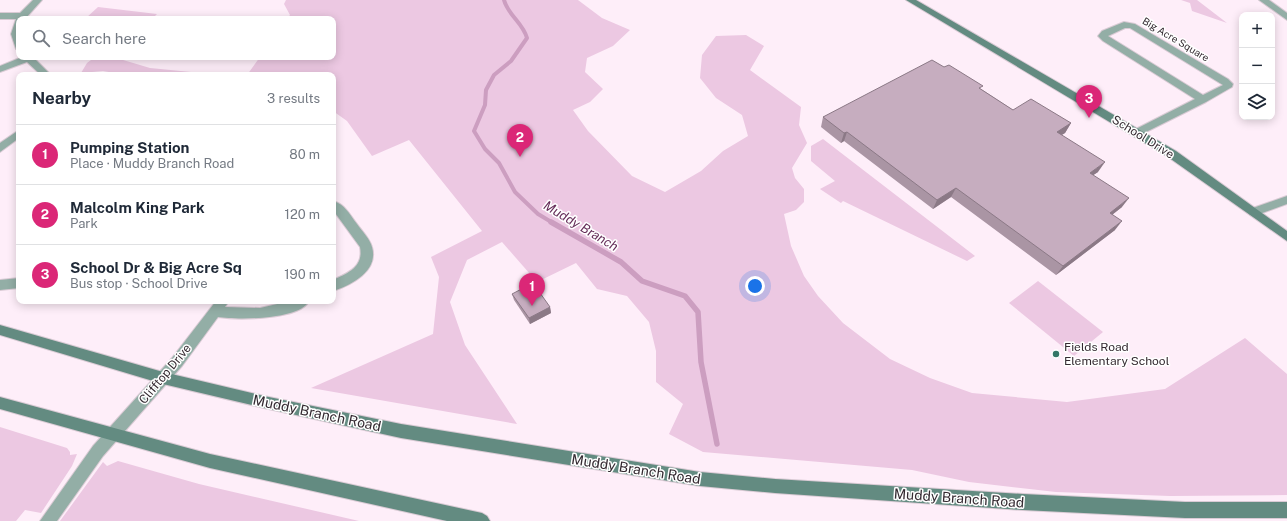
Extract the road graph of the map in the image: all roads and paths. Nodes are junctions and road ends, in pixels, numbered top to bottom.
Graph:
1 (38, 0) edge
2 (910, 0) edge
3 (1264, 0) edge
4 (0, 16) edge
5 (22, 16) edge
6 (1287, 17) edge
7 (16, 18) edge
8 (21, 60) edge
9 (31, 60) edge
10 (0, 69) edge
11 (43, 72) edge
12 (1203, 100) junction
13 (1136, 133) junction
14 (16, 135) edge
15 (0, 148) edge
16 (1287, 200) edge
17 (336, 206) edge
18 (1254, 212) junction
19 (1287, 237) edge
20 (16, 283) edge
21 (336, 284) edge
22 (0, 285) edge
23 (294, 304) edge
24 (219, 306) edge
25 (0, 330) edge
26 (163, 378) junction
27 (0, 403) edge
28 (112, 435) junction
29 (1287, 510) edge
30 (48, 521) edge
31 (482, 521) edge

1 - 5 street
2 - 13 main road, School Drive
3 - 6 street
4 - 7 street
8 - 10 street
9 - 11 street
12 - 12 street, Big Acre Square
12 - 13 street, Big Acre Square
13 - 18 main road, School Drive
14 - 15 street
16 - 18 street
17 - 21 street
18 - 19 main road, School Drive
20 - 22 street
23 - 24 street, Clifftop Drive
24 - 26 street, Clifftop Drive
25 - 26 main road, Muddy Branch Road
26 - 28 street, Clifftop Drive
26 - 29 main road, Muddy Branch Road
27 - 28 main road
28 - 30 street, Clifftop Drive
28 - 31 main road

